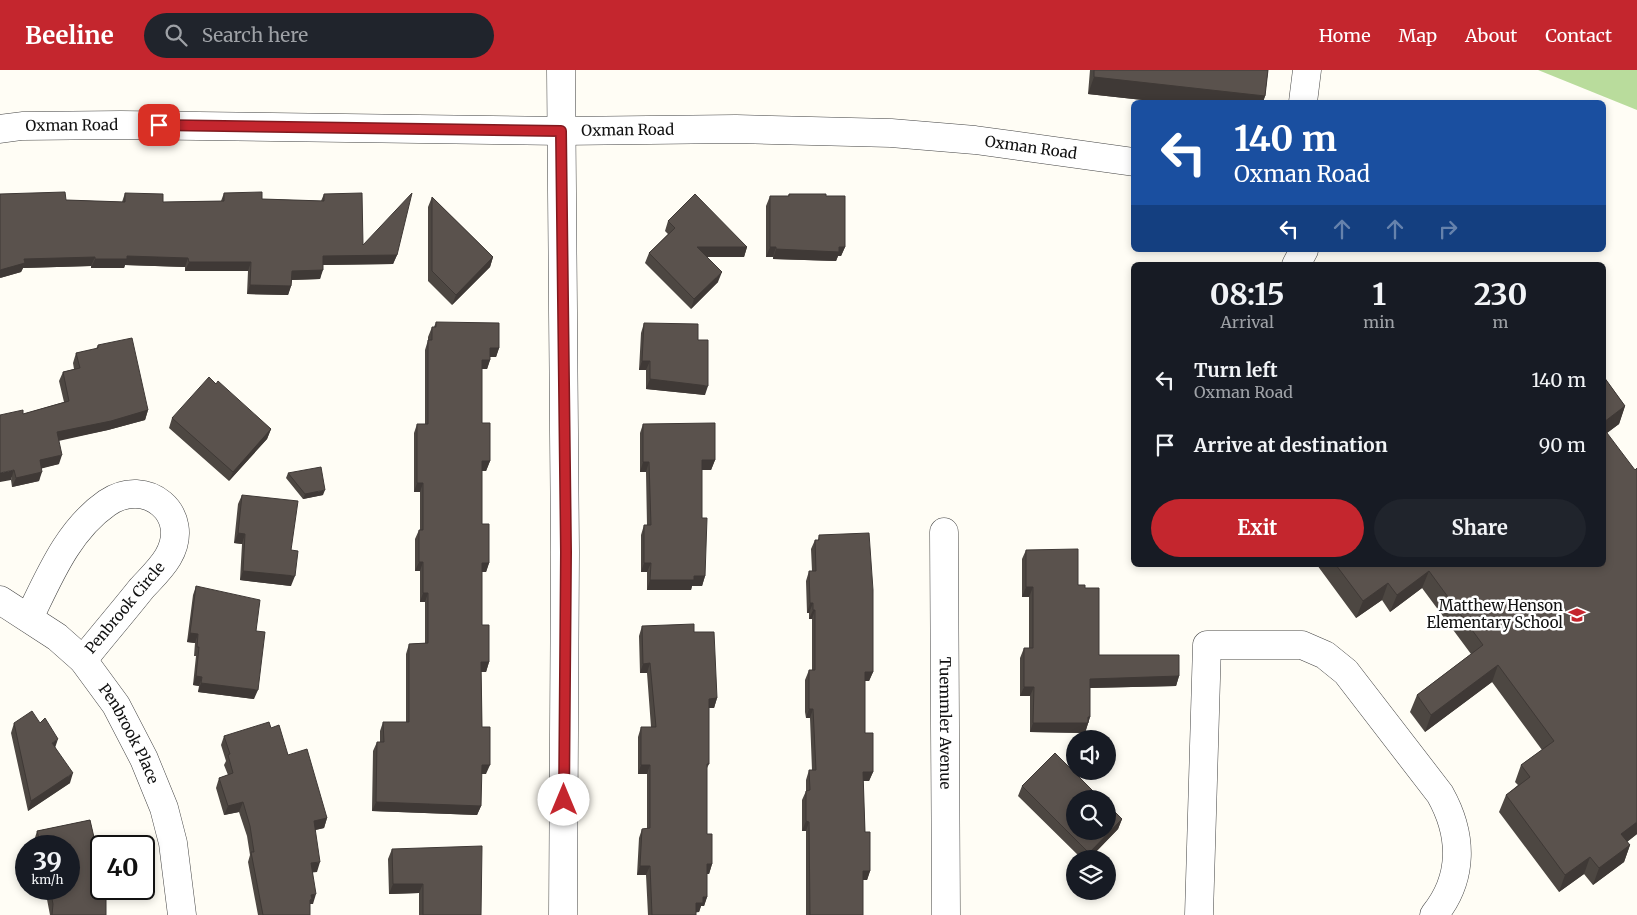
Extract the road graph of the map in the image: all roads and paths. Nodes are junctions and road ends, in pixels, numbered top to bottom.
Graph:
1 (561, 70) edge
2 (1307, 70) edge
3 (1304, 100) edge
4 (0, 129) edge
5 (561, 131) junction
6 (1131, 162) edge
7 (944, 532) dead end
8 (0, 600) edge
9 (29, 618) junction
10 (82, 660) junction
11 (182, 915) edge
12 (563, 915) edge
13 (946, 915) edge
14 (1199, 915) edge
15 (1434, 915) edge

1 - 5 street
2 - 3 street
4 - 5 street, Oxman Road
5 - 6 street, Oxman Road
5 - 12 street
7 - 13 street, Tuemmler Avenue
8 - 9 street, Penbrook Place
9 - 10 street, Penbrook Place
9 - 10 street, Penbrook Circle
10 - 11 street, Penbrook Place
14 - 15 street

